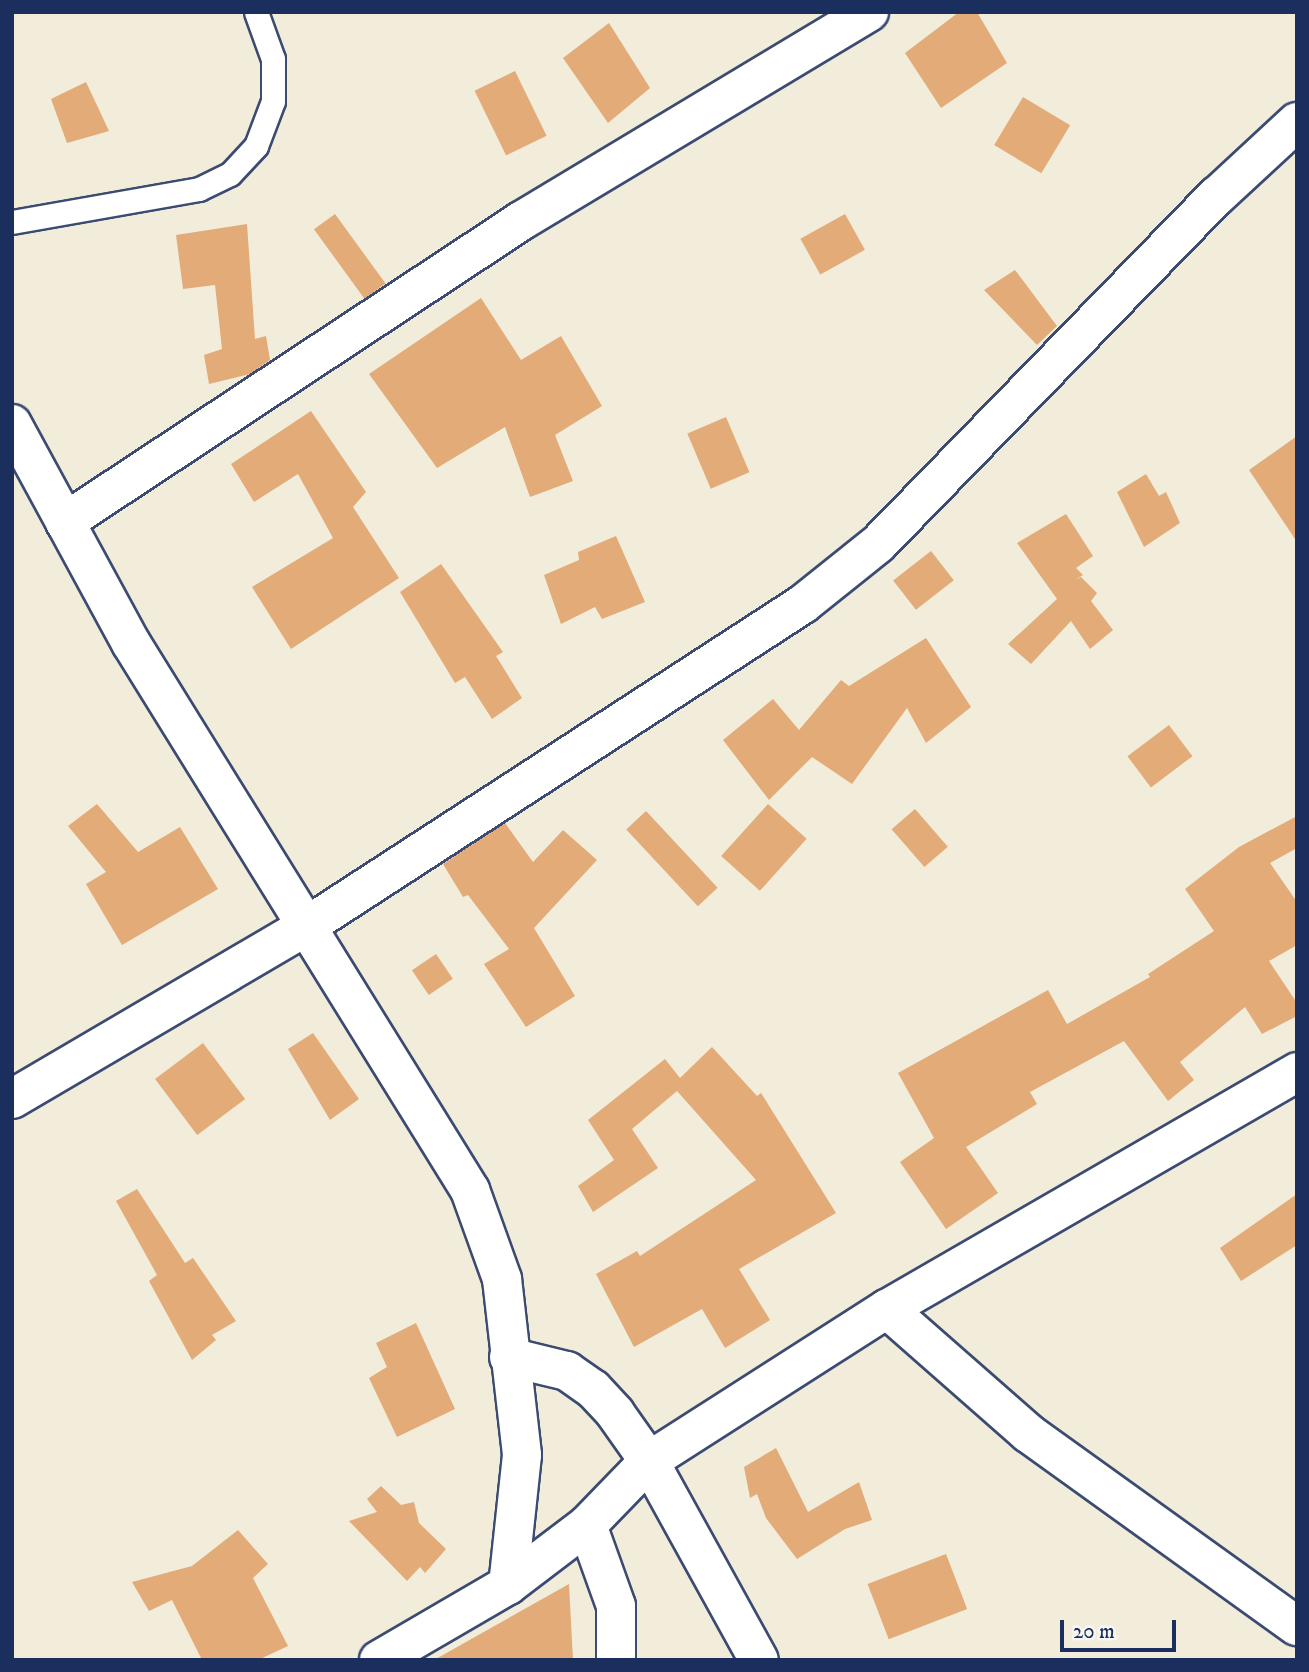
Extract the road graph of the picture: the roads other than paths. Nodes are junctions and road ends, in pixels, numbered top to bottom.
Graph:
1 (256, 12) edge
2 (869, 12) edge
3 (1297, 122) edge
4 (12, 222) edge
5 (12, 424) edge
6 (65, 522) junction
7 (307, 926) junction
8 (1297, 1072) edge
9 (12, 1099) edge
10 (887, 1309) junction
11 (509, 1357) junction
12 (649, 1461) junction
13 (586, 1525) junction
14 (508, 1586) junction
15 (1297, 1626) edge
16 (379, 1660) edge
17 (616, 1660) edge
18 (759, 1660) edge

1 - 4 lane
2 - 6 street
3 - 7 street
5 - 6 street
6 - 7 street
7 - 9 street
7 - 11 street
8 - 10 street
10 - 12 street
10 - 15 street
11 - 12 street
11 - 14 street
12 - 13 street
12 - 18 street
13 - 14 street
13 - 17 street
14 - 16 street

